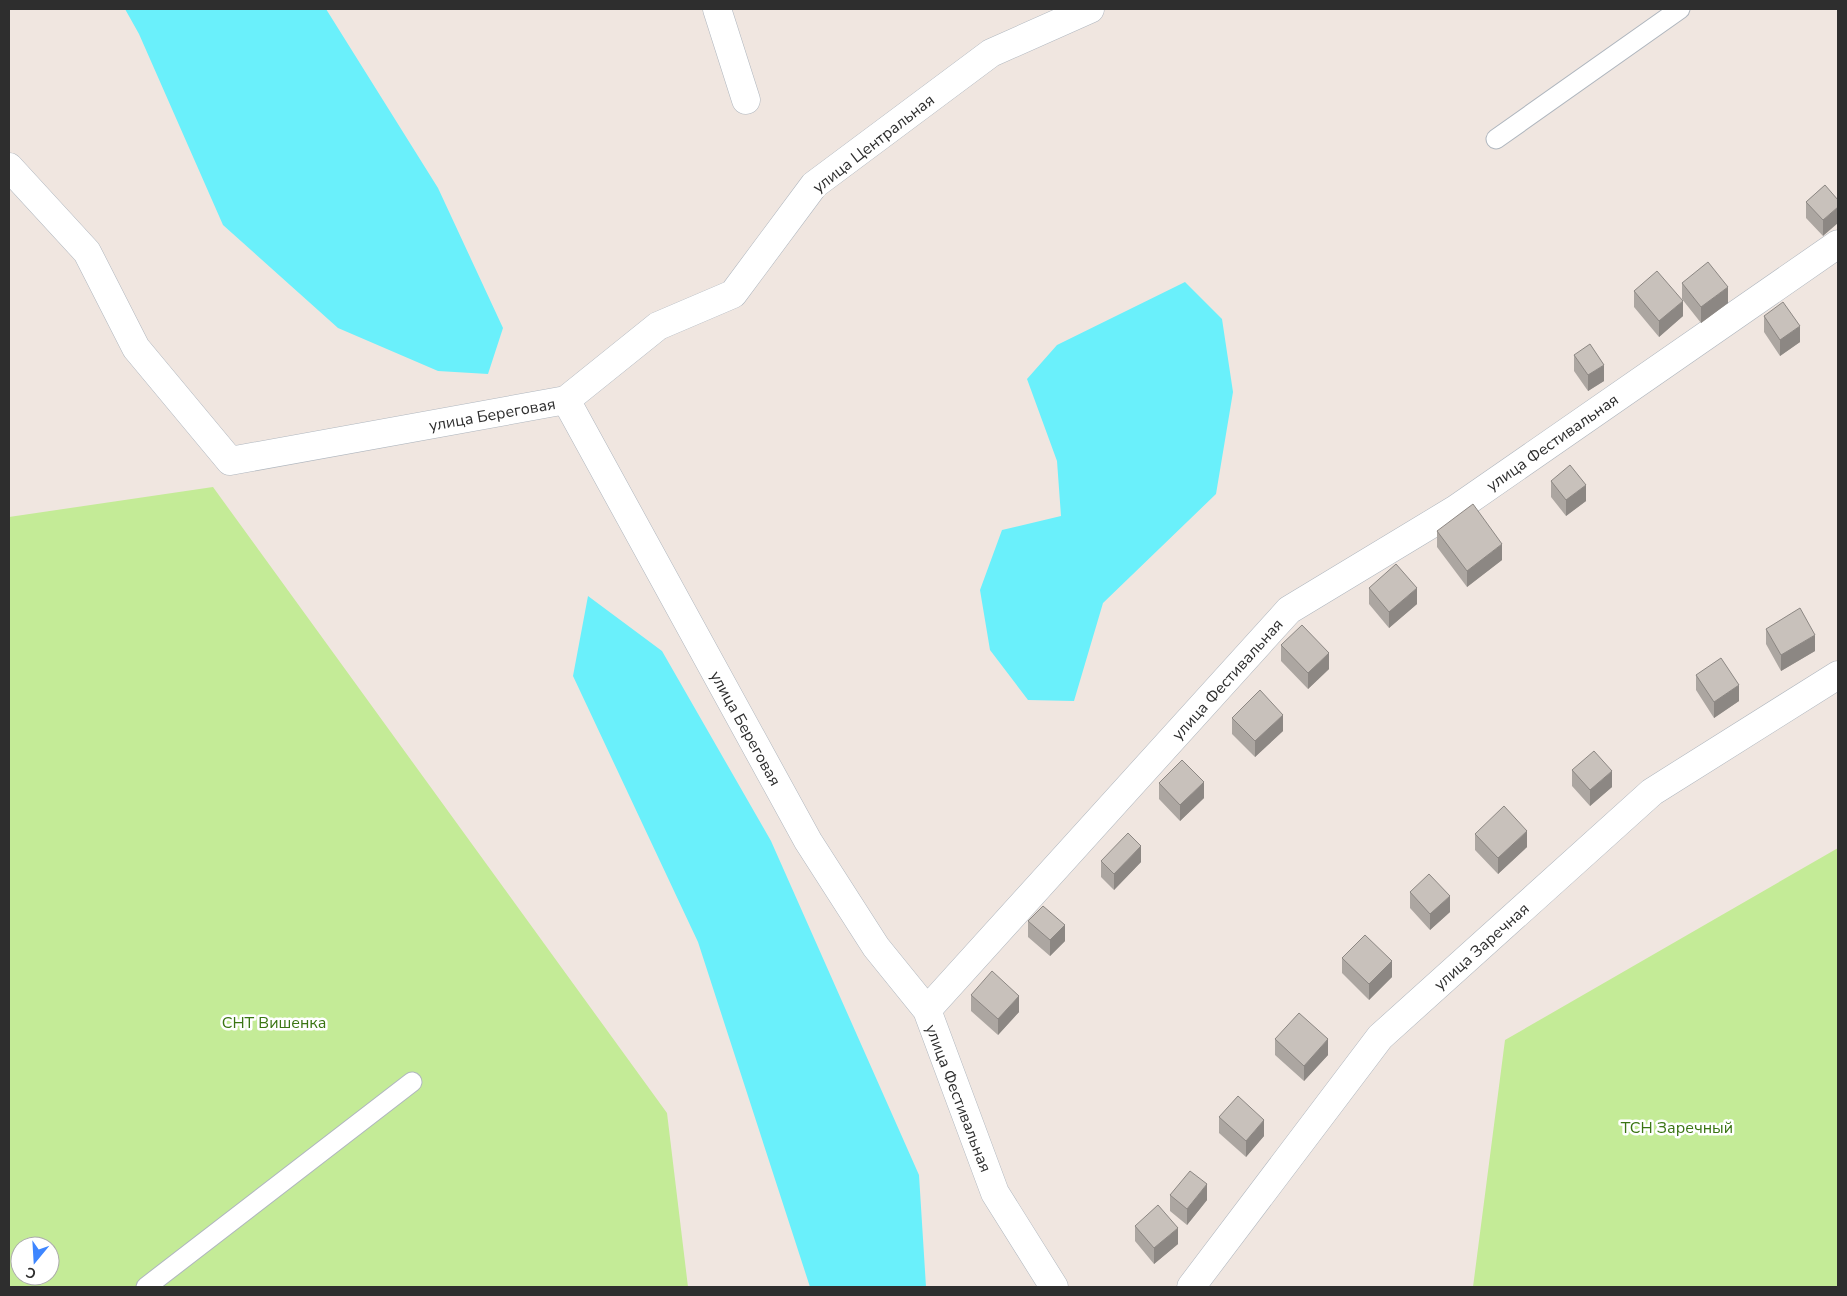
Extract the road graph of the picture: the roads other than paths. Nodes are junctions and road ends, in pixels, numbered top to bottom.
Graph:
1 (717, 9) edge
2 (1090, 9) edge
3 (1680, 9) edge
4 (991, 53) joint
5 (746, 100) dead end
6 (1496, 139) dead end
7 (9, 167) edge
8 (814, 185) joint
9 (1838, 244) edge
10 (566, 400) junction
11 (1838, 675) edge
12 (927, 1010) junction
13 (412, 1082) dead end
14 (146, 1287) edge
15 (1054, 1287) edge
16 (1191, 1287) edge

1 - 5 street
2 - 4 lane
3 - 6 lane
4 - 8 street, улица Центральная
7 - 10 street, улица Береговая
8 - 10 lane
9 - 12 street, улица Фестивальная
10 - 12 street, улица Береговая
11 - 16 street, улица Заречная
12 - 15 street, улица Фестивальная
13 - 14 lane

